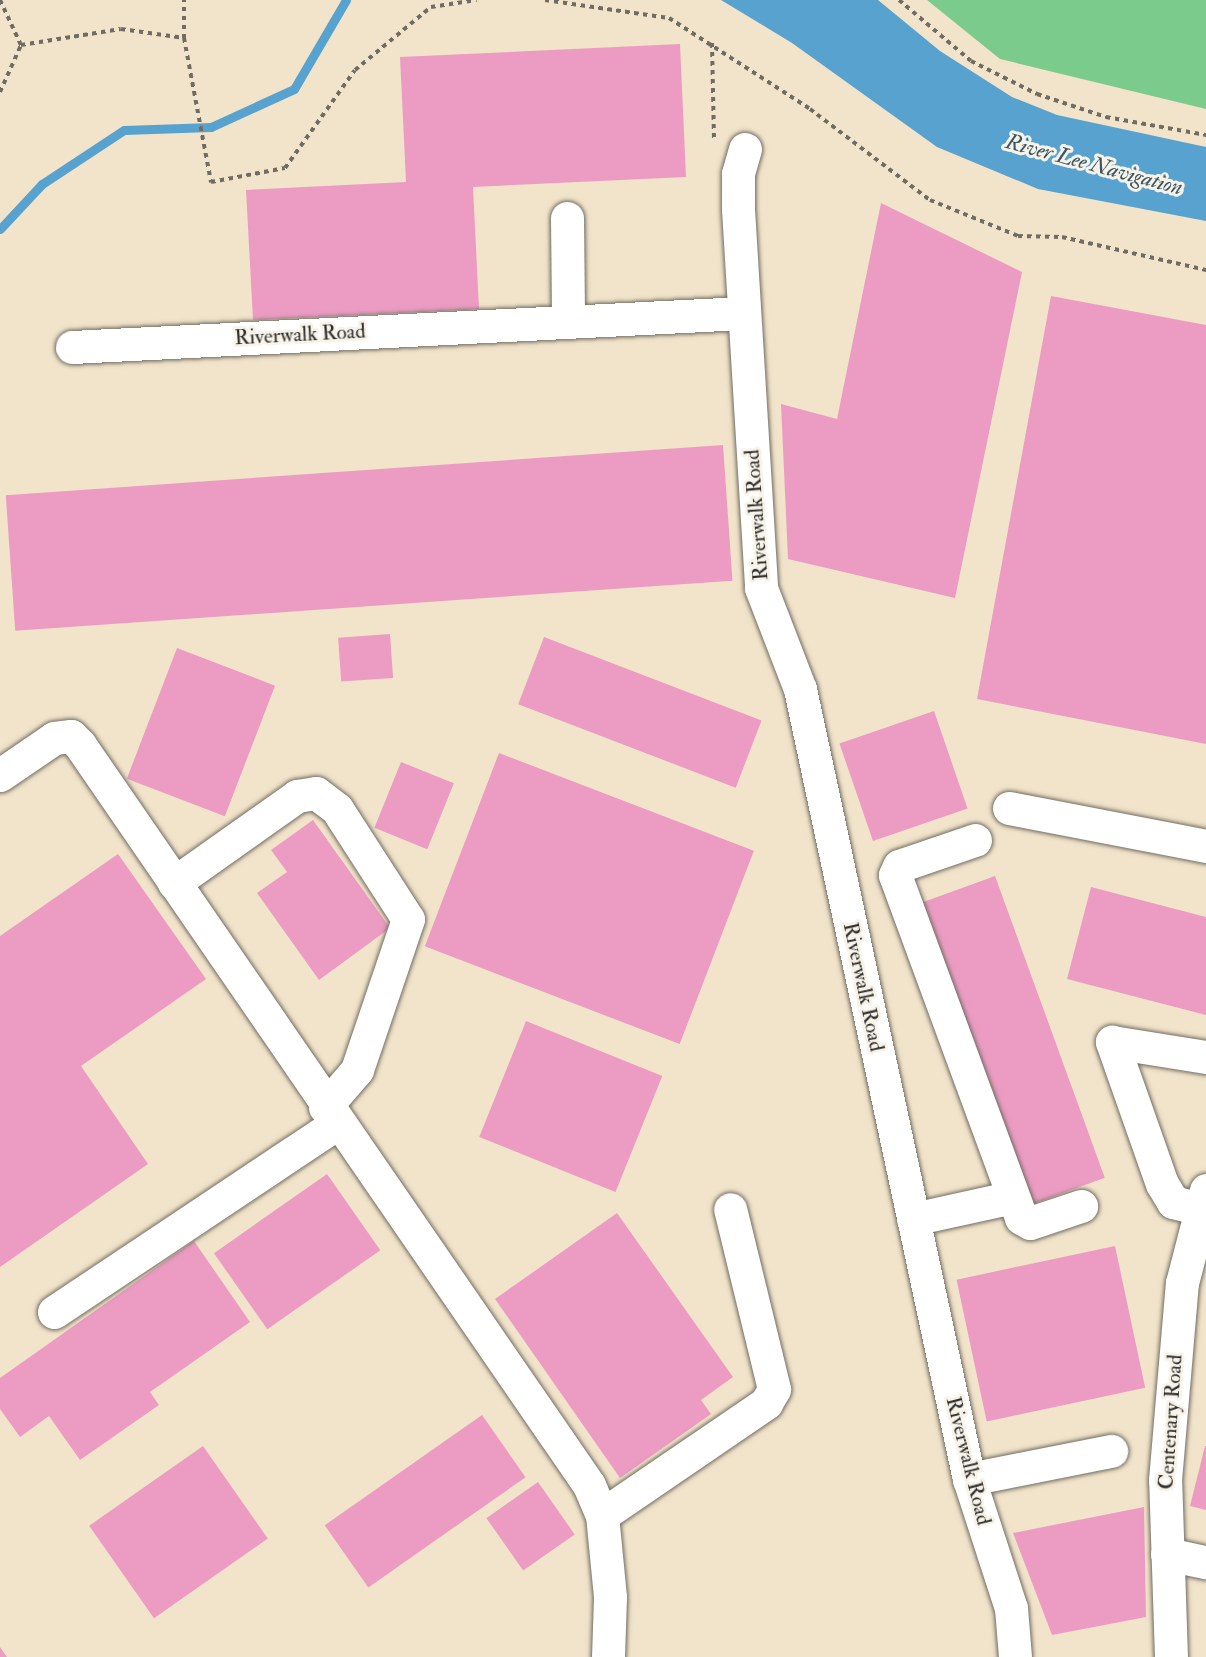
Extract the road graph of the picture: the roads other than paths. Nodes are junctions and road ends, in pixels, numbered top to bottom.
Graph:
1 (741, 162) road end
2 (567, 218) dead end
3 (744, 313) junction
4 (568, 322) junction
5 (72, 347) dead end
6 (0, 775) edge
7 (1009, 808) dead end
8 (975, 840) dead end
9 (1206, 846) edge
10 (174, 884) junction
11 (1206, 1057) edge
12 (331, 1115) junction
13 (1013, 1197) junction
14 (1203, 1200) edge
15 (1082, 1206) dead end
16 (730, 1209) dead end
17 (913, 1219) junction
18 (54, 1312) dead end
19 (1112, 1451) dead end
20 (969, 1479) junction
21 (602, 1515) junction
22 (1167, 1554) junction
23 (1206, 1562) edge
24 (608, 1657) edge
25 (1015, 1657) edge
26 (1171, 1657) edge

1 - 3 street, Riverwalk Road
2 - 4 street
3 - 4 street, Riverwalk Road
3 - 17 street, Riverwalk Road
4 - 5 street, Riverwalk Road
6 - 10 street
7 - 9 street
8 - 13 street
10 - 12 street
10 - 12 street
11 - 14 street
12 - 18 street
12 - 21 street
13 - 15 street
13 - 17 street
14 - 22 street, Centenary Road
16 - 21 street
17 - 20 street, Riverwalk Road
19 - 20 street
20 - 25 street, Riverwalk Road
21 - 24 street
22 - 23 street
22 - 26 street, Centenary Road

